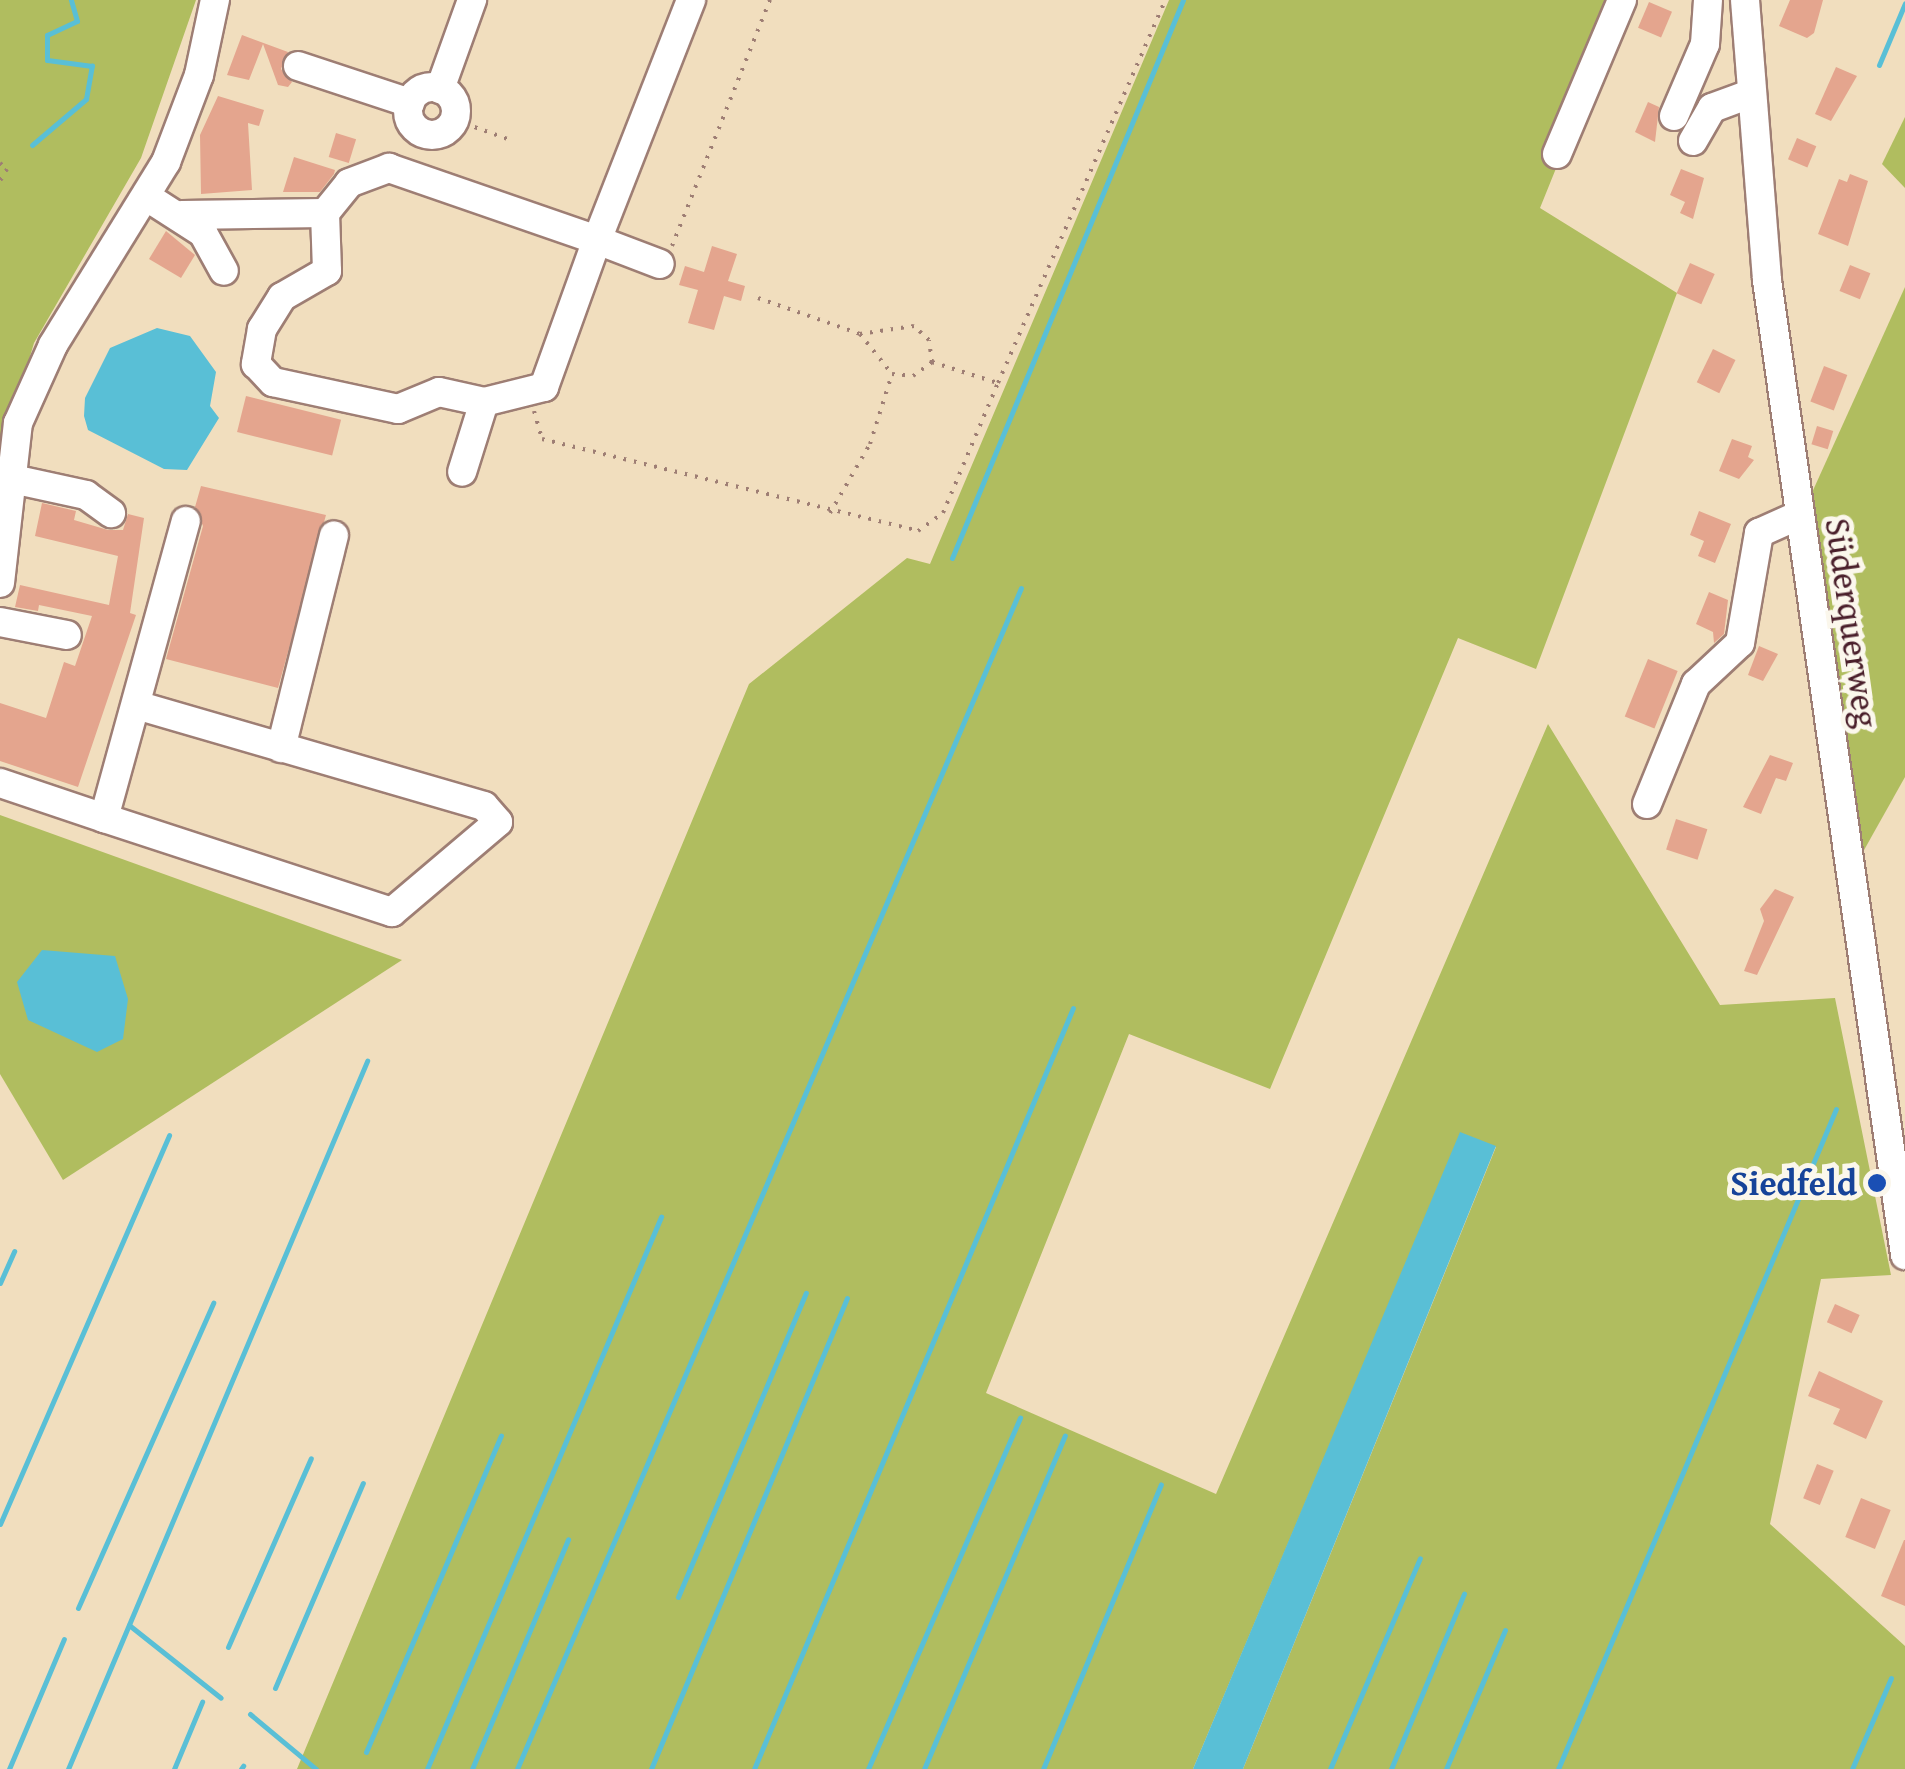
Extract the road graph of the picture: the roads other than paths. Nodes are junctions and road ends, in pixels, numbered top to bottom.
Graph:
1 (215, 0) edge
2 (472, 0) edge
3 (691, 0) edge
4 (1622, 0) edge
5 (1708, 0) edge
6 (1744, 0) edge
7 (298, 66) dead end
8 (440, 88) junction
9 (1750, 94) junction
10 (410, 103) junction
11 (1674, 116) dead end
12 (425, 134) junction
13 (1693, 140) dead end
14 (1557, 154) dead end
15 (411, 172) junction
16 (147, 197) junction
17 (325, 213) junction
18 (182, 215) junction
19 (596, 240) junction
20 (660, 264) road end
21 (224, 271) dead end
22 (484, 402) junction
23 (462, 472) dead end
24 (8, 478) junction
25 (111, 514) dead end
26 (1799, 515) junction
27 (186, 520) dead end
28 (334, 535) dead end
29 (0, 583) edge
30 (0, 622) edge
31 (67, 635) dead end
32 (138, 706) junction
33 (281, 748) junction
34 (0, 783) edge
35 (1646, 804) dead end
36 (104, 818) junction
37 (1905, 1255) edge

1 - 16 street
2 - 8 street
3 - 19 street
4 - 14 street
5 - 11 street
6 - 9 street, Süderquerweg
7 - 10 street
8 - 10 street
8 - 12 street
9 - 13 street
9 - 26 street, Süderquerweg
10 - 12 street
12 - 15 street
15 - 17 street
15 - 19 street
16 - 18 street
16 - 24 street
17 - 18 street
17 - 22 street
18 - 21 street
19 - 20 street
19 - 22 street
22 - 23 street
24 - 25 street
24 - 29 street
26 - 35 street
26 - 37 street, Süderquerweg
27 - 32 street
28 - 33 street
30 - 31 street
32 - 33 street
32 - 36 street
33 - 36 street
34 - 36 street

